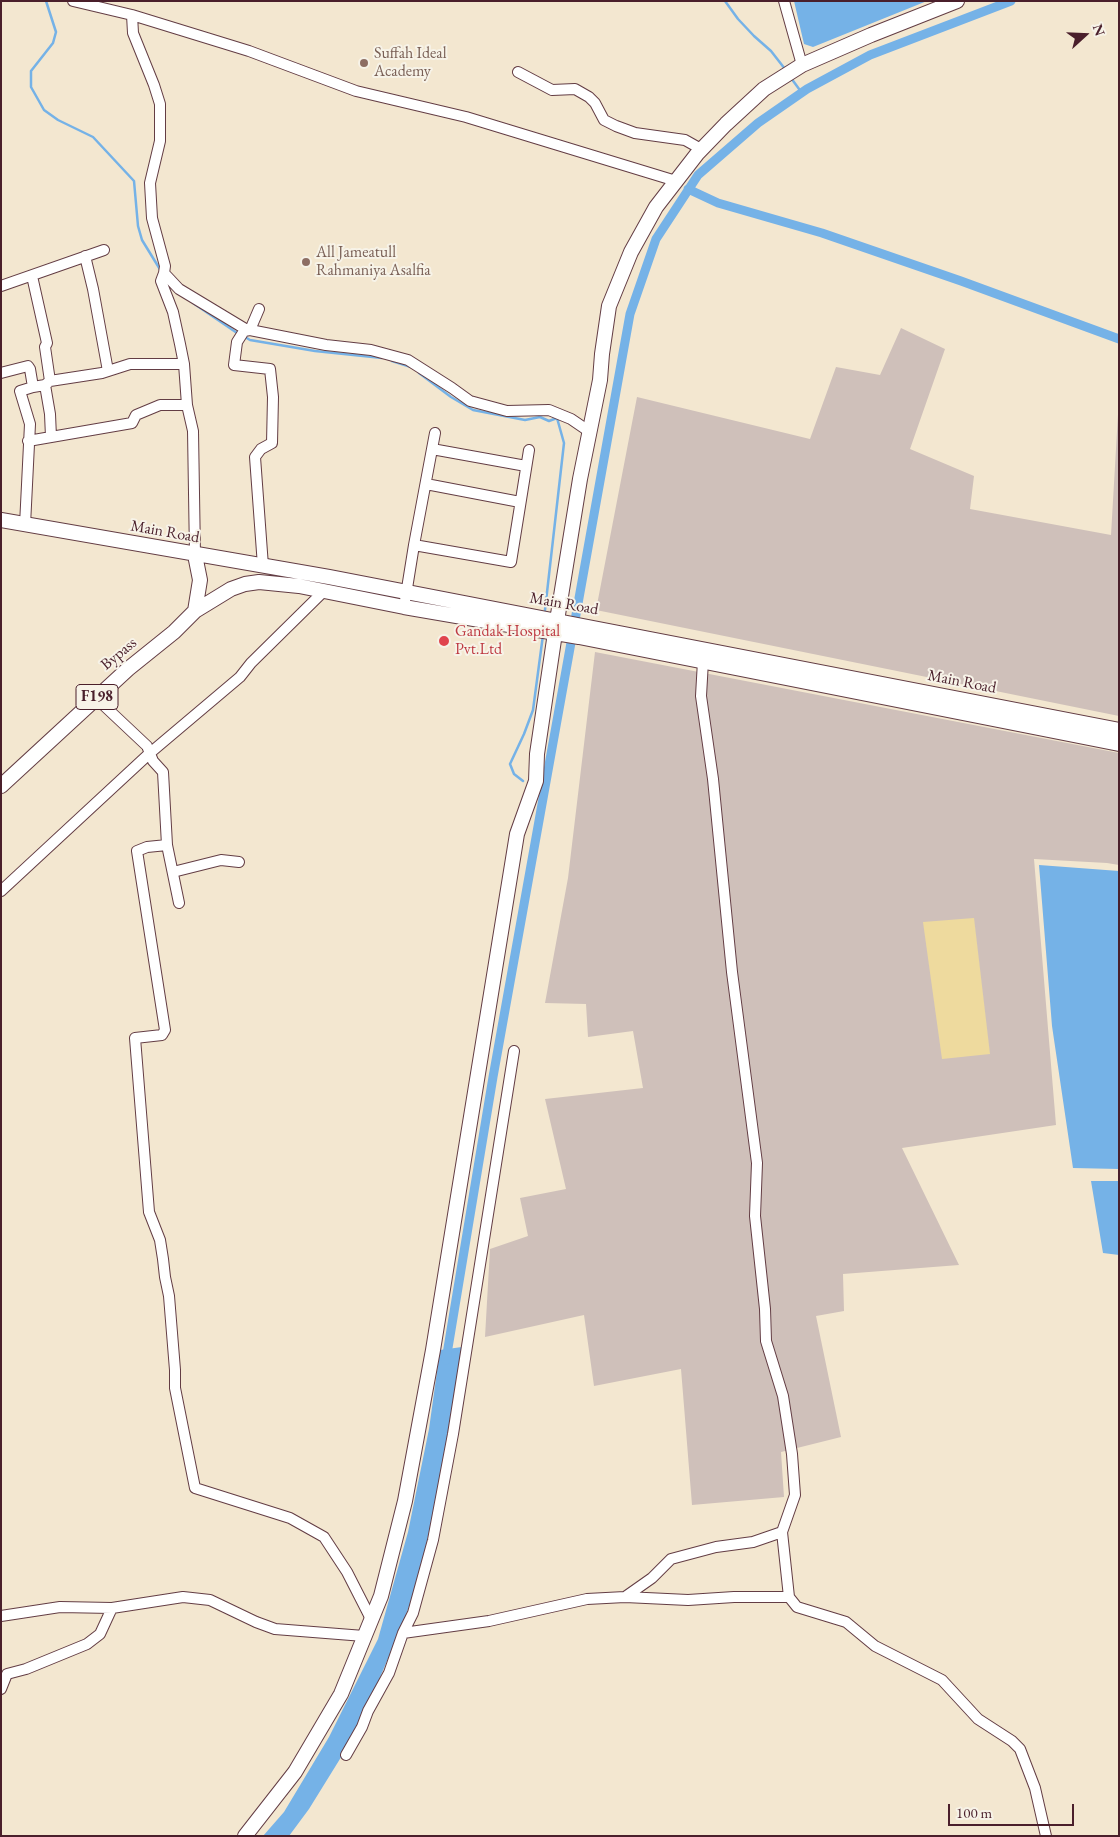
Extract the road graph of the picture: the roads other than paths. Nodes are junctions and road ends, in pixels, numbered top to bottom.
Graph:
1 (73, 1) edge
2 (784, 1) edge
3 (957, 1) edge
4 (132, 15) junction
5 (802, 65) junction
6 (518, 72) dead end
7 (701, 149) junction
8 (676, 181) junction
9 (104, 250) dead end
10 (85, 256) junction
11 (32, 276) junction
12 (163, 277) junction
13 (1, 286) edge
14 (259, 309) dead end
15 (247, 330) junction
16 (184, 364) junction
17 (108, 371) junction
18 (1, 373) edge
19 (48, 383) junction
20 (33, 387) junction
21 (187, 406) junction
22 (590, 432) junction
23 (435, 433) dead end
24 (51, 437) junction
25 (28, 441) junction
26 (432, 449) junction
27 (529, 450) dead end
28 (526, 466) junction
29 (426, 484) junction
30 (520, 502) junction
31 (1, 520) edge
32 (25, 526) junction
33 (414, 545) junction
34 (195, 555) junction
35 (263, 566) junction
36 (299, 586) joint
37 (323, 592) junction
38 (406, 592) junction
39 (404, 607) junction
40 (195, 611) junction
41 (558, 628) junction
42 (581, 631) junction
43 (703, 661) junction
44 (96, 698) junction
45 (1119, 730) edge
46 (1119, 744) edge
47 (150, 753) junction
48 (1, 786) edge
49 (167, 845) junction
50 (239, 862) dead end
51 (173, 872) junction
52 (1, 891) edge
53 (179, 903) dead end
54 (514, 1051) dead end
55 (782, 1532) junction
56 (625, 1597) junction
57 (789, 1597) junction
58 (112, 1608) junction
59 (1, 1616) edge
60 (371, 1619) junction
61 (403, 1634) junction
62 (364, 1636) junction
63 (4, 1672) edge
64 (1, 1689) edge
65 (346, 1755) dead end
66 (245, 1836) edge
67 (1046, 1836) edge

1 - 4 street
2 - 5 street
3 - 5 main road
4 - 8 street
4 - 12 street
5 - 7 main road
6 - 7 street
7 - 8 main road
8 - 22 main road
9 - 10 street
10 - 11 street
10 - 17 street
11 - 13 street
11 - 19 street
12 - 15 street
12 - 16 street
14 - 15 street
15 - 22 street
15 - 35 street
16 - 17 street
16 - 21 street
17 - 19 street
18 - 20 street
19 - 20 street
19 - 24 street
20 - 25 street
21 - 24 street
21 - 34 street
22 - 41 main road
23 - 26 street
24 - 25 street
25 - 32 street
26 - 28 street
26 - 29 street
27 - 28 street
28 - 30 street
29 - 30 street
29 - 33 street
30 - 33 street
31 - 32 main road, Main Road
32 - 34 main road, Main Road
33 - 38 street
34 - 35 main road, Main Road
34 - 40 main road
35 - 38 main road, Main Road
36 - 37 main road, Main Road
36 - 40 main road, Bypass / F198
37 - 39 main road, Main Road
37 - 47 street
38 - 39 street
38 - 41 main road, Main Road
39 - 41 main road, Main Road
40 - 44 main road, Bypass / F198
41 - 42 main road, Main Road
41 - 60 main road
42 - 43 main road, Main Road
42 - 45 main road, Main Road
43 - 46 main road, Main Road
43 - 55 street
44 - 47 street
44 - 48 main road, Bypass / F198
47 - 49 street
47 - 52 street
49 - 51 street
49 - 60 street
50 - 51 street
51 - 53 street
54 - 61 street
55 - 56 street
55 - 57 street
56 - 57 street
56 - 61 street
57 - 67 street
58 - 59 street
58 - 62 street
58 - 63 street
60 - 62 main road
61 - 65 street
62 - 66 main road
63 - 64 street

